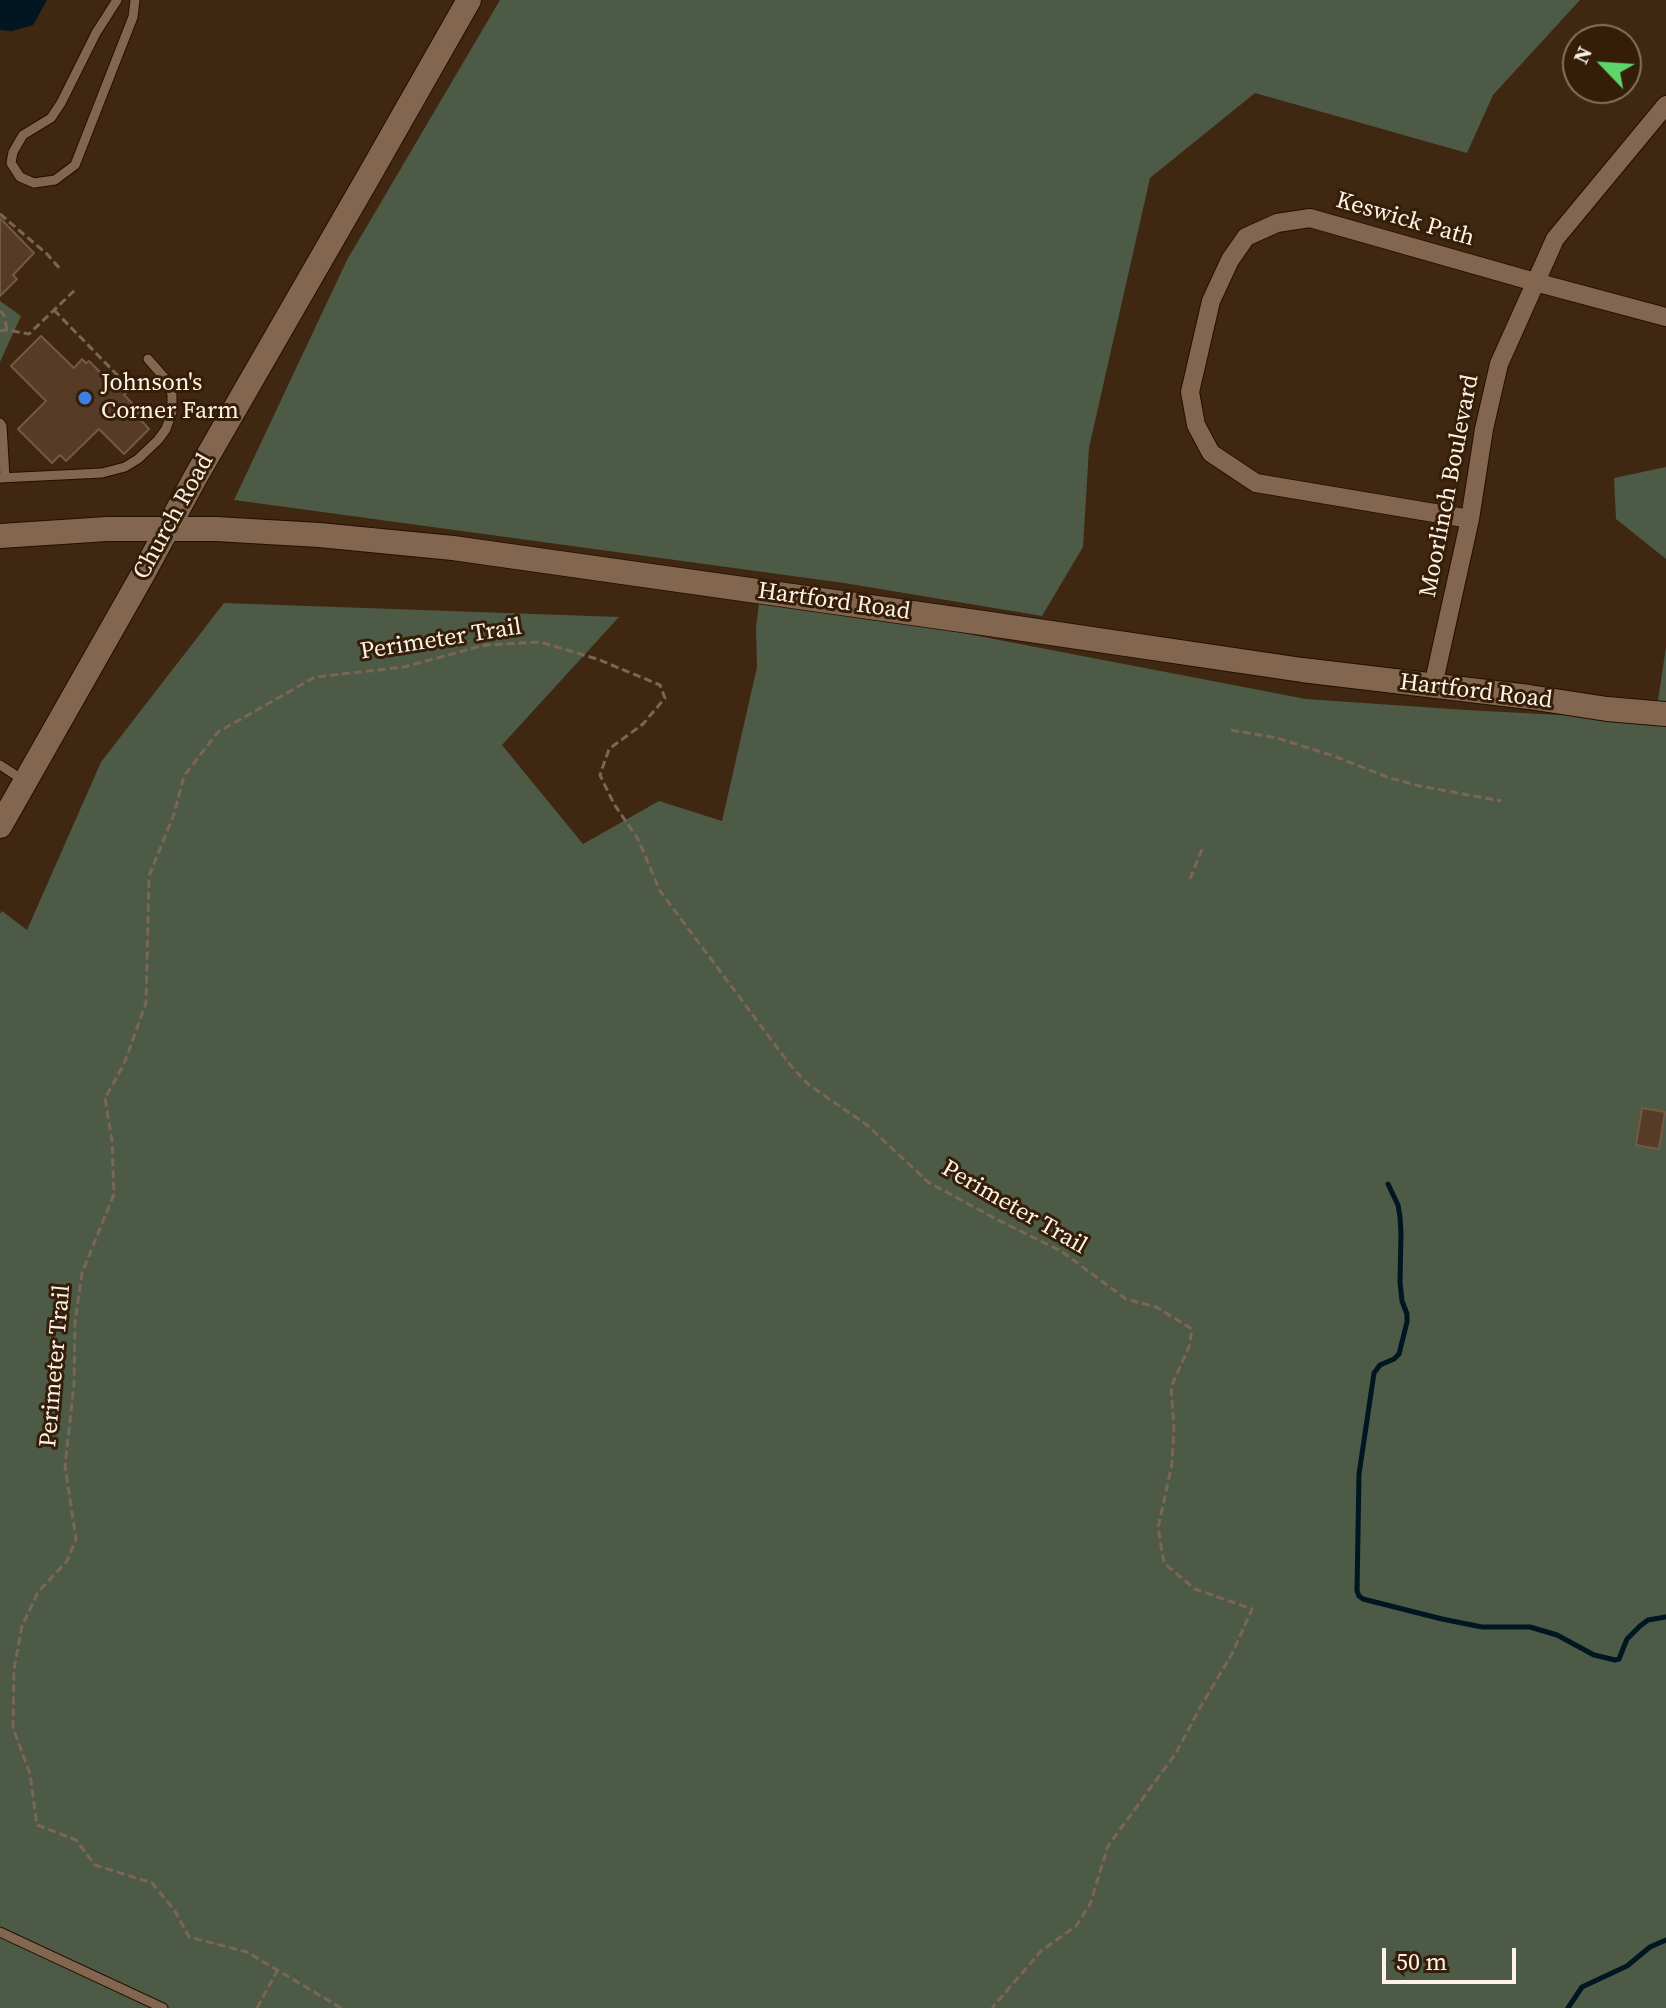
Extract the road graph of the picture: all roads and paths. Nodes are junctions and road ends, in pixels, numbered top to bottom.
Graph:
1 (117, 0) edge
2 (135, 0) edge
3 (469, 0) edge
4 (1666, 105) edge
5 (0, 214) edge
6 (61, 270) dead end
7 (1535, 282) junction
8 (77, 288) dead end
9 (54, 310) junction
10 (0, 311) edge
11 (1666, 317) edge
12 (7, 330) junction
13 (0, 331) edge
14 (148, 359) dead end
15 (121, 386) dead end
16 (0, 423) edge
17 (2, 478) edge
18 (1470, 519) junction
19 (167, 530) junction
20 (0, 536) edge
21 (1433, 686) junction
22 (1666, 714) edge
23 (1231, 730) dead end
24 (0, 765) edge
25 (25, 782) junction
26 (1501, 801) dead end
27 (0, 826) edge
28 (1202, 849) dead end
29 (1190, 879) dead end
30 (0, 1932) edge
31 (277, 1971) junction
32 (163, 2008) edge
33 (257, 2008) edge
34 (341, 2008) edge
35 (992, 2008) edge

1 - 2 lane
3 - 19 street, Church Road
4 - 7 street, Moorlinch Boulevard
5 - 6 path
7 - 11 street, Keswick Path
7 - 18 street, Moorlinch Boulevard
7 - 18 street, Keswick Path
8 - 9 path
9 - 12 path
9 - 15 path
10 - 12 path
12 - 13 path
14 - 17 lane
16 - 17 lane
18 - 21 street, Moorlinch Boulevard
19 - 20 street, Hartford Road
19 - 21 street, Hartford Road
19 - 25 street, Church Road
21 - 22 street, Hartford Road
23 - 26 path
24 - 25 lane
25 - 27 street, Church Road
28 - 29 path
30 - 32 lane
31 - 33 path
31 - 34 path, Perimeter Trail
31 - 35 path, Perimeter Trail

